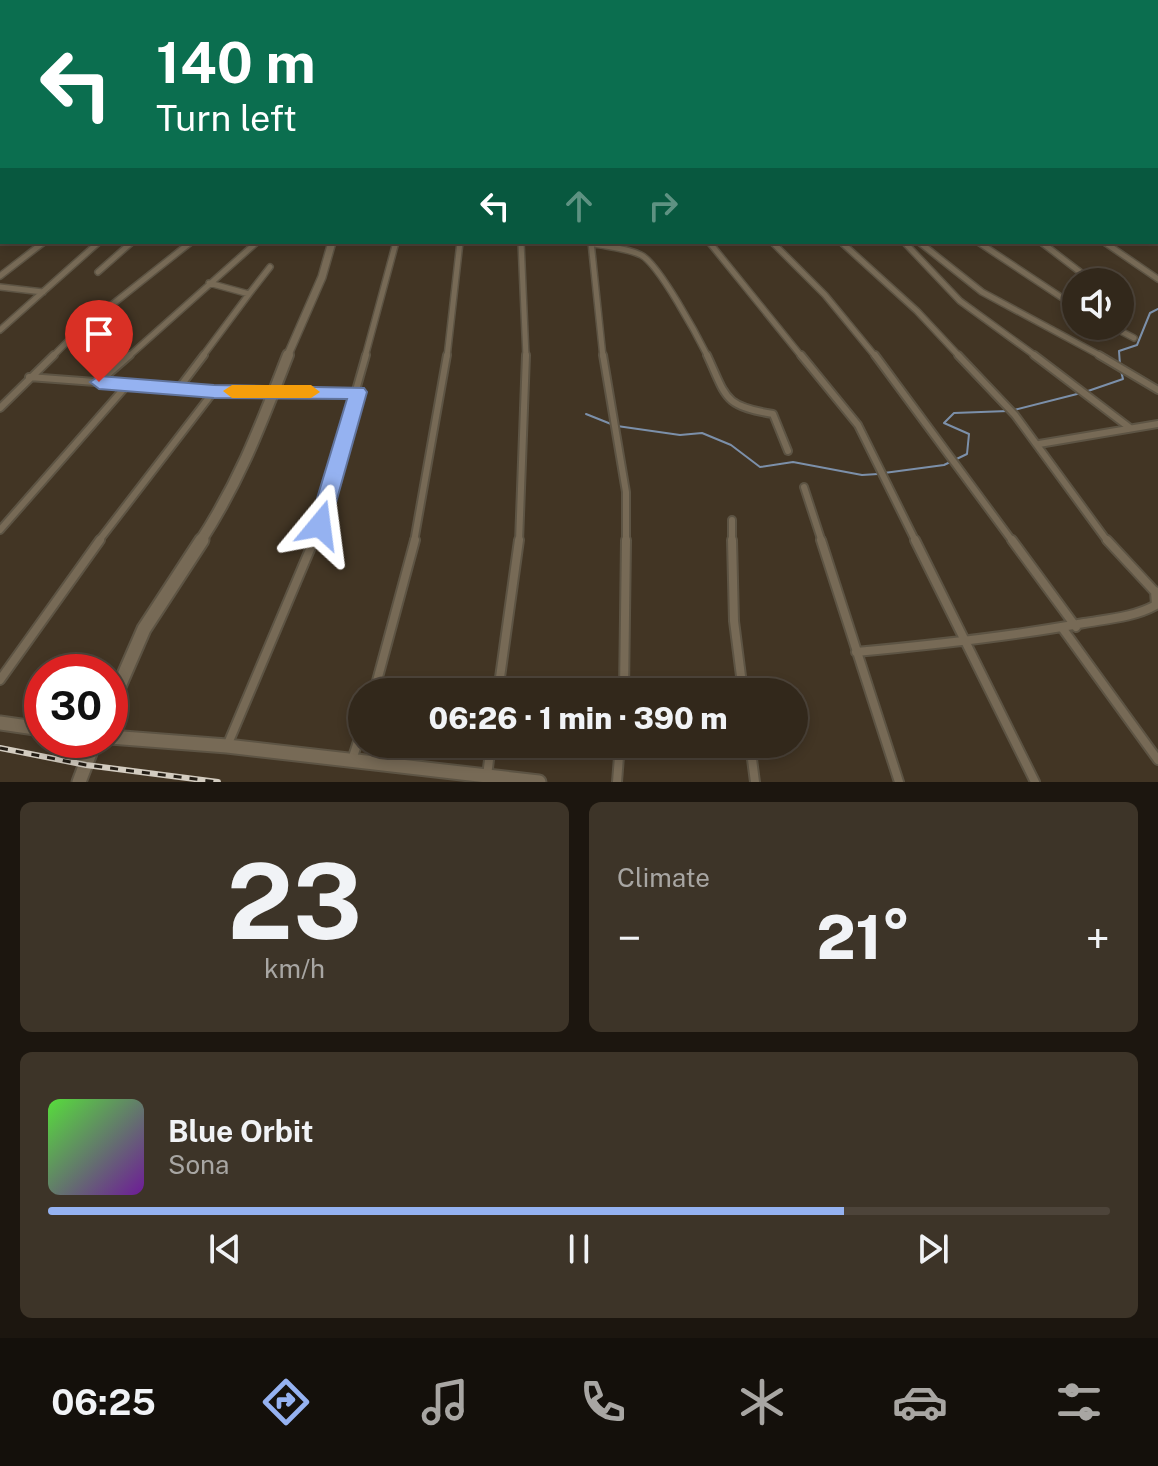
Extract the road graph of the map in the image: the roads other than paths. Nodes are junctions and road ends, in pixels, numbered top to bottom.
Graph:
1 (41, 244) edge
2 (97, 244) edge
3 (130, 244) edge
4 (188, 244) edge
5 (255, 244) edge
6 (331, 244) edge
7 (395, 244) edge
8 (460, 244) edge
9 (521, 244) edge
10 (591, 244) edge
11 (597, 244) edge
12 (710, 244) edge
13 (774, 244) edge
14 (843, 244) edge
15 (906, 244) edge
16 (922, 244) edge
17 (981, 244) edge
18 (1044, 244) edge
19 (1107, 244) edge
20 (270, 267) dead end
21 (1075, 268) edge
22 (98, 272) dead end
23 (0, 276) edge
24 (1158, 279) edge
25 (209, 283) junction
26 (0, 287) edge
27 (43, 292) junction
28 (249, 294) junction
29 (1062, 298) edge
30 (0, 330) edge
31 (29, 377) junction
32 (99, 382) junction
33 (128, 384) junction
34 (179, 388) junction
35 (1158, 390) edge
36 (214, 391) junction
37 (274, 391) junction
38 (358, 392) junction
39 (0, 408) edge
40 (1158, 424) edge
41 (1130, 428) junction
42 (1039, 444) junction
43 (788, 451) dead end
44 (804, 487) dead end
45 (732, 520) dead end
46 (0, 530) edge
47 (1157, 592) edge
48 (1076, 627) junction
49 (1063, 629) junction
50 (966, 643) junction
51 (856, 652) junction
52 (128, 666) edge
53 (378, 678) edge
54 (500, 678) edge
55 (624, 678) edge
56 (741, 678) edge
57 (0, 680) edge
58 (0, 723) edge
59 (24, 726) edge
60 (128, 738) edge
61 (227, 746) junction
62 (88, 758) edge
63 (489, 758) edge
64 (619, 758) edge
65 (752, 758) edge
66 (352, 760) joint
67 (1158, 760) edge
68 (487, 776) junction
69 (79, 782) edge
70 (539, 782) edge
71 (617, 782) edge
72 (755, 782) edge
73 (899, 782) edge
74 (1035, 782) edge

1 - 23 street
2 - 27 street
3 - 22 street
4 - 31 street
5 - 25 street
6 - 37 main road
7 - 38 street
8 - 53 street
9 - 54 street
10 - 55 street
11 - 43 street
12 - 50 street
13 - 48 street
14 - 42 street
15 - 41 street
16 - 35 street
17 - 29 street
18 - 21 street
19 - 24 street
20 - 28 street
25 - 28 street
25 - 32 street
26 - 27 street
27 - 30 street
28 - 34 street
31 - 32 street
31 - 39 street
32 - 33 street
33 - 34 street
33 - 46 street
34 - 36 street
36 - 37 street
36 - 57 street
37 - 38 street
37 - 52 main road
38 - 61 street
40 - 41 street
41 - 42 street
42 - 47 street
44 - 51 street
45 - 56 street
47 - 48 street
48 - 49 street
49 - 50 street
49 - 67 street
50 - 51 street
50 - 74 street
51 - 73 street
58 - 59 main road
60 - 61 main road
61 - 66 main road
62 - 69 main road
63 - 68 street
64 - 71 street
65 - 72 street
66 - 68 main road
68 - 70 main road

